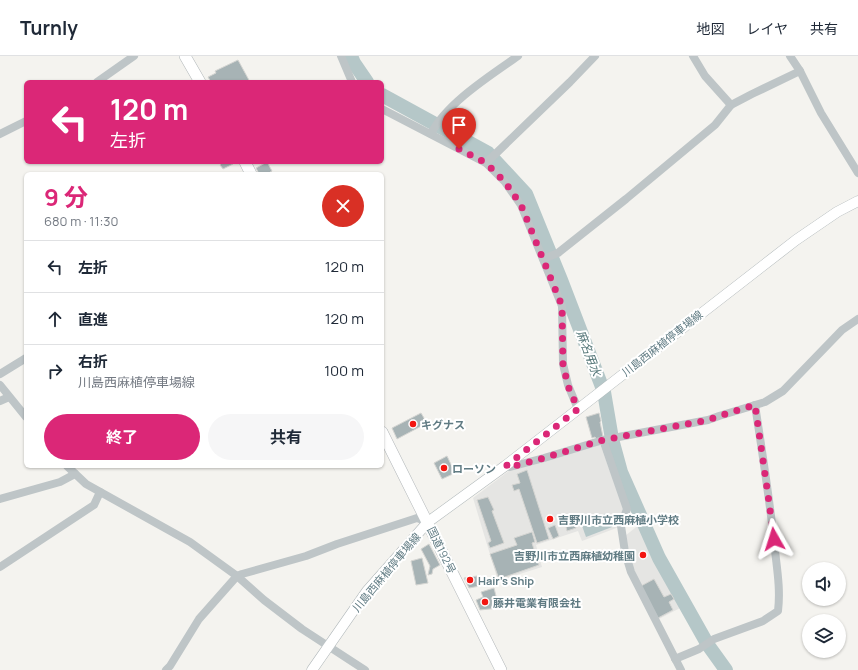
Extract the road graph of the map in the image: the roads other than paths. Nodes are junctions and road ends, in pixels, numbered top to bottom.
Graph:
1 (134, 56) edge
2 (185, 56) edge
3 (342, 56) edge
4 (518, 56) edge
5 (595, 56) edge
6 (693, 56) edge
7 (790, 56) edge
8 (800, 71) junction
9 (100, 80) edge
10 (199, 80) edge
11 (351, 80) edge
12 (731, 106) junction
13 (384, 110) edge
14 (24, 122) edge
15 (432, 133) junction
16 (0, 134) edge
17 (486, 163) junction
18 (858, 173) edge
19 (858, 201) edge
20 (543, 260) junction
21 (858, 319) edge
22 (24, 359) edge
23 (0, 374) edge
24 (0, 385) edge
25 (9, 396) junction
26 (0, 401) edge
27 (755, 405) junction
28 (578, 409) junction
29 (24, 415) edge
30 (384, 436) edge
31 (604, 440) junction
32 (506, 466) junction
33 (69, 468) edge
34 (75, 474) junction
35 (100, 492) junction
36 (0, 499) edge
37 (428, 522) junction
38 (0, 567) edge
39 (237, 576) junction
40 (328, 646) junction
41 (675, 659) junction
42 (166, 670) edge
43 (312, 670) edge
44 (365, 670) edge
45 (501, 670) edge
46 (681, 670) edge

1 - 9 street
2 - 10 highway
3 - 11 street
4 - 15 street
5 - 17 street
6 - 12 street
7 - 8 street
8 - 12 street
8 - 18 street
12 - 20 street
13 - 15 street
14 - 16 street
15 - 17 street
17 - 20 street
19 - 28 main road, 川島西麻植停車場線
20 - 28 street
21 - 27 street
22 - 23 street
24 - 25 street
25 - 26 street
25 - 29 street
27 - 31 street
27 - 41 street
28 - 32 main road, 川島西麻植停車場線
30 - 37 highway, 国道192号
31 - 32 street
31 - 41 street
32 - 37 main road, 川島西麻植停車場線
33 - 34 street
34 - 35 street
34 - 36 street
35 - 38 street
35 - 39 street
37 - 39 street
37 - 40 main road, 川島西麻植停車場線
37 - 45 highway, 国道192号
39 - 40 street
39 - 42 street
40 - 43 main road, 川島西麻植停車場線
40 - 44 street
41 - 46 street

